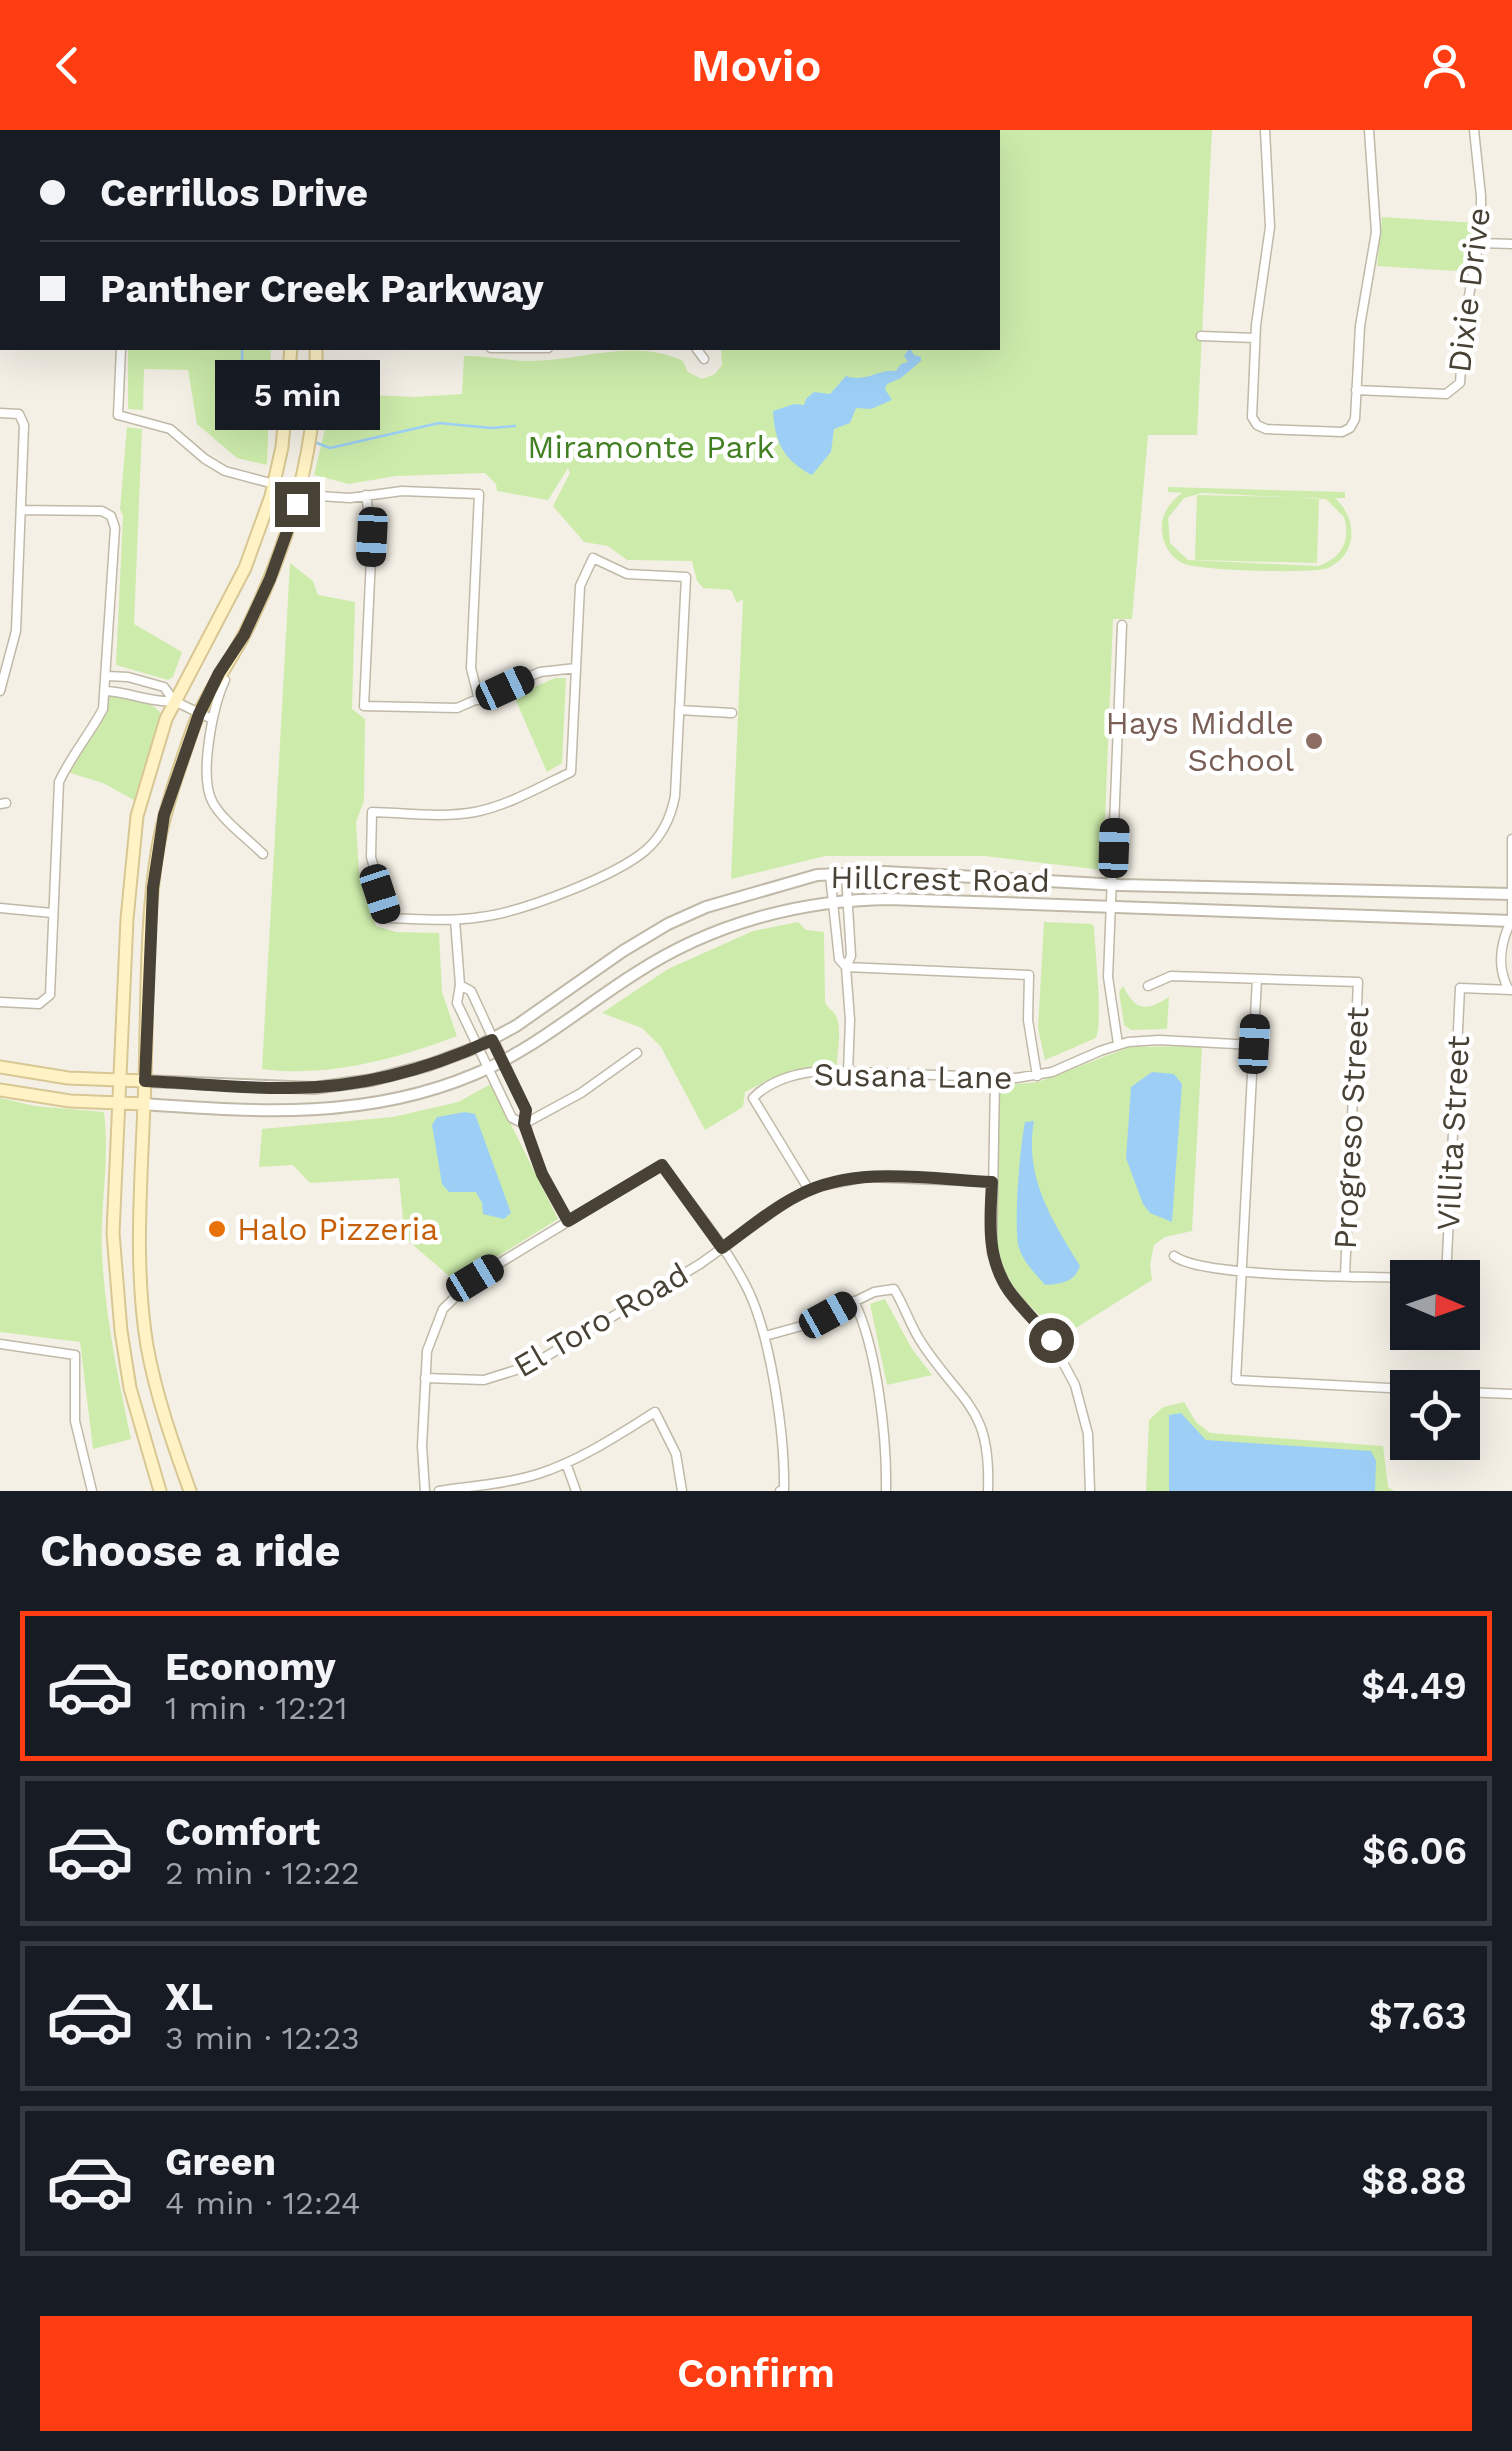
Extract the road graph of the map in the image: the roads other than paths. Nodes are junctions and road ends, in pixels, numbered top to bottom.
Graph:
1 (1265, 130) edge
2 (1369, 130) edge
3 (1474, 130) edge
4 (1480, 243) junction
5 (1512, 244) edge
6 (1200, 336) dead end
7 (1255, 338) junction
8 (121, 350) edge
9 (291, 350) edge
10 (316, 350) edge
11 (697, 350) edge
12 (704, 359) dead end
13 (1356, 390) junction
14 (0, 413) edge
15 (274, 485) junction
16 (300, 491) junction
17 (366, 495) junction
18 (21, 510) junction
19 (1122, 625) dead end
20 (576, 668) junction
21 (107, 676) junction
22 (224, 680) dead end
23 (0, 691) edge
24 (106, 691) junction
25 (174, 700) junction
26 (479, 700) junction
27 (680, 710) junction
28 (732, 712) dead end
29 (199, 714) junction
30 (212, 719) junction
31 (1512, 839) edge
32 (263, 854) dead end
33 (830, 874) junction
34 (846, 874) junction
35 (1112, 885) junction
36 (1272, 886) junction
37 (130, 887) junction
38 (153, 888) junction
39 (1511, 894) edge
40 (832, 902) junction
41 (845, 902) junction
42 (0, 908) edge
43 (1111, 908) junction
44 (52, 913) junction
45 (1270, 914) junction
46 (455, 920) junction
47 (1512, 922) edge
48 (846, 967) junction
49 (1257, 979) junction
50 (460, 985) junction
51 (1148, 986) dead end
52 (1511, 988) edge
53 (0, 1002) edge
54 (492, 1040) junction
55 (1118, 1044) junction
56 (1254, 1044) junction
57 (477, 1047) junction
58 (637, 1053) dead end
59 (502, 1062) junction
60 (0, 1067) edge
61 (487, 1069) junction
62 (848, 1072) junction
63 (1037, 1076) junction
64 (995, 1078) junction
65 (119, 1080) junction
66 (145, 1081) junction
67 (0, 1090) edge
68 (118, 1103) junction
69 (144, 1104) junction
70 (524, 1124) junction
71 (992, 1182) junction
72 (809, 1190) junction
73 (568, 1221) junction
74 (722, 1248) junction
75 (1174, 1256) dead end
76 (1447, 1260) edge
77 (1240, 1270) junction
78 (1344, 1275) junction
79 (1390, 1277) edge
80 (854, 1301) junction
81 (765, 1336) junction
82 (0, 1344) edge
83 (425, 1378) junction
84 (1390, 1388) edge
85 (1480, 1393) edge
86 (1512, 1394) edge
87 (566, 1463) junction
88 (92, 1491) edge
89 (160, 1491) edge
90 (190, 1491) edge
91 (425, 1491) edge
92 (439, 1491) edge
93 (576, 1491) edge
94 (682, 1491) edge
95 (782, 1491) edge
96 (886, 1491) edge
97 (988, 1491) edge
98 (1090, 1491) edge

1 - 7 street
2 - 13 street
3 - 4 street, Dixie Drive
4 - 5 street
4 - 13 street, Dixie Drive
6 - 7 street
7 - 13 street
8 - 15 street
9 - 15 main road
10 - 16 main road
11 - 12 street
14 - 18 street
15 - 16 street
15 - 25 main road
16 - 17 street
16 - 29 main road
17 - 26 street
17 - 26 street
18 - 21 street
18 - 23 street
19 - 35 street
20 - 26 street
20 - 27 street
20 - 46 street
21 - 24 street
21 - 25 street
22 - 30 street
24 - 25 street
24 - 44 street
25 - 29 street
25 - 37 main road
27 - 28 street
27 - 46 street
29 - 30 street
29 - 38 main road
30 - 32 street
31 - 39 street
33 - 34 street, Hillcrest Road
33 - 40 street
33 - 54 street, Hillcrest Road
34 - 35 street, Hillcrest Road
34 - 41 street
35 - 36 street, Hillcrest Road
35 - 43 street
36 - 39 street, Hillcrest Road
36 - 45 street
37 - 38 main road
37 - 65 main road
38 - 66 main road
39 - 47 street
40 - 41 street, Hillcrest Road
40 - 48 street
40 - 59 street, Hillcrest Road
41 - 43 street, Hillcrest Road
41 - 48 street
42 - 44 street
43 - 45 street, Hillcrest Road
43 - 55 street
44 - 53 street
45 - 47 street, Hillcrest Road
46 - 50 street
47 - 52 street
48 - 62 street
48 - 63 street
49 - 51 street
49 - 56 street
49 - 78 street, Progreso Street
50 - 54 street
50 - 57 street
52 - 76 street, Villita Street
54 - 57 street, Hillcrest Road
54 - 59 street
55 - 56 street, Susana Lane
55 - 63 street, Susana Lane
56 - 77 street
57 - 61 street
57 - 66 street, Hillcrest Road
58 - 70 street
59 - 61 street, Hillcrest Road
59 - 70 street
60 - 65 main road, Hillcrest Road
61 - 69 street, Hillcrest Road
61 - 70 street
62 - 64 street, Susana Lane
62 - 72 street, Susana Lane
63 - 64 street, Susana Lane
64 - 71 street
65 - 66 main road, Hillcrest Road
65 - 68 main road
66 - 69 main road
67 - 68 main road, Hillcrest Road
68 - 69 main road, Hillcrest Road
68 - 89 main road
69 - 90 main road
70 - 73 street
71 - 72 street, El Toro Road
71 - 98 street
72 - 74 street, El Toro Road
73 - 74 street
73 - 83 street
74 - 81 street
74 - 83 street, El Toro Road
75 - 77 street
77 - 78 street
77 - 84 street
78 - 79 street
80 - 81 street
80 - 96 street
80 - 97 street
81 - 95 street
82 - 88 street
83 - 91 street
85 - 86 street
87 - 92 street
87 - 93 street
87 - 94 street

